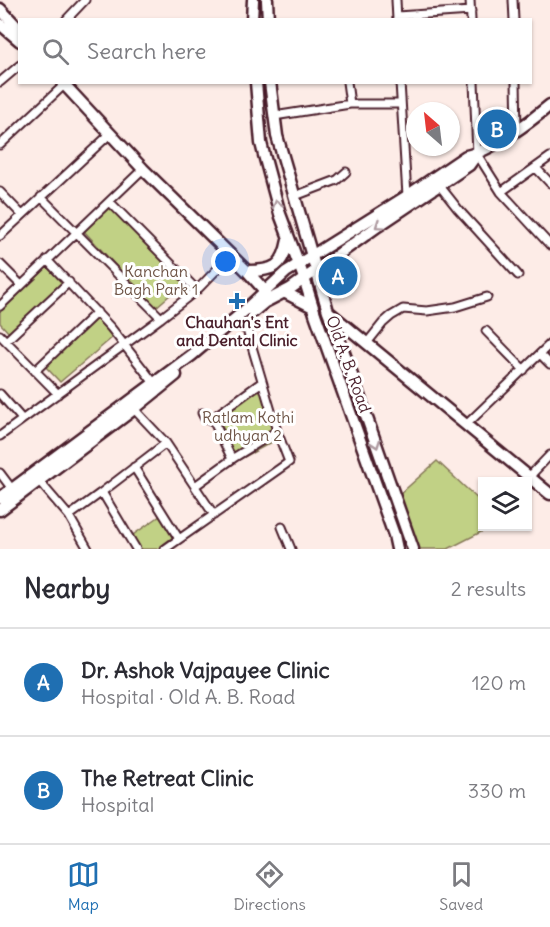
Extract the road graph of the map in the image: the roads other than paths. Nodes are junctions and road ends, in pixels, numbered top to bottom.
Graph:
1 (85, 0) edge
2 (253, 0) edge
3 (267, 0) edge
4 (396, 0) edge
5 (470, 0) edge
6 (513, 0) edge
7 (0, 9) edge
8 (471, 15) edge
9 (68, 18) edge
10 (252, 18) edge
11 (268, 18) edge
12 (397, 18) edge
13 (514, 18) edge
14 (0, 24) edge
15 (18, 28) edge
16 (18, 39) edge
17 (18, 67) edge
18 (0, 82) edge
19 (63, 84) edge
20 (256, 84) edge
21 (270, 84) edge
22 (347, 84) edge
23 (400, 84) edge
24 (474, 84) edge
25 (516, 84) edge
26 (350, 104) junction
27 (401, 104) junction
28 (550, 105) edge
29 (274, 116) junction
30 (518, 130) junction
31 (110, 134) junction
32 (0, 145) edge
33 (477, 154) junction
34 (550, 157) edge
35 (536, 168) junction
36 (143, 169) junction
37 (346, 172) dead end
38 (550, 183) edge
39 (439, 185) junction
40 (0, 192) edge
41 (501, 192) junction
42 (295, 196) junction
43 (407, 196) junction
44 (41, 197) junction
45 (110, 202) junction
46 (22, 215) junction
47 (76, 232) junction
48 (0, 236) edge
49 (289, 239) junction
50 (548, 241) edge
51 (231, 255) junction
52 (312, 256) junction
53 (332, 258) junction
54 (47, 260) junction
55 (0, 264) edge
56 (298, 264) junction
57 (316, 270) junction
58 (247, 271) junction
59 (518, 275) dead end
60 (304, 278) junction
61 (69, 282) junction
62 (21, 285) junction
63 (197, 290) junction
64 (284, 292) junction
65 (323, 295) junction
66 (265, 296) junction
67 (487, 297) dead end
68 (0, 306) edge
69 (313, 307) junction
70 (328, 311) junction
71 (97, 312) junction
72 (161, 318) junction
73 (239, 320) junction
74 (486, 331) dead end
75 (0, 336) edge
76 (6, 342) junction
77 (367, 343) junction
78 (550, 344) edge
79 (126, 345) junction
80 (540, 354) junction
81 (550, 364) edge
82 (524, 369) junction
83 (35, 370) junction
84 (262, 382) junction
85 (154, 383) junction
86 (0, 394) edge
87 (58, 394) junction
88 (134, 409) junction
89 (202, 413) dead end
90 (212, 418) junction
91 (22, 419) junction
92 (466, 425) junction
93 (277, 431) junction
94 (0, 436) edge
95 (166, 443) junction
96 (550, 455) edge
97 (232, 459) junction
98 (134, 467) junction
99 (0, 473) edge
100 (529, 477) joint
101 (532, 479) edge
102 (39, 481) junction
103 (195, 486) junction
104 (12, 489) junction
105 (102, 492) junction
106 (550, 494) edge
107 (0, 498) edge
108 (0, 510) edge
109 (214, 515) junction
110 (69, 516) junction
111 (282, 527) dead end
112 (179, 540) junction
113 (88, 549) edge
114 (136, 549) edge
115 (165, 549) edge
116 (291, 549) edge
117 (397, 549) edge
118 (413, 549) edge

1 - 9 street
2 - 10 main road
3 - 11 main road
4 - 12 street
5 - 8 street
6 - 13 street
7 - 15 main road
8 - 12 street
14 - 16 main road
17 - 18 street
19 - 31 main road
19 - 32 street
49 -> 20 main road, Old A. B. Road
21 - 29 main road, Old A. B. Road
22 - 26 street
23 - 27 street
24 - 33 street
25 - 30 street
26 - 27 street
26 - 29 street
27 - 43 street
28 - 30 main road
29 - 42 main road, Old A. B. Road
30 - 33 main road
31 - 36 main road
31 - 44 street
33 - 39 main road
33 - 41 street
33 - 43 main road
34 - 35 street
35 - 38 street
35 - 41 street
36 - 45 street
36 - 51 main road
37 - 42 street
39 -> 53 main road
39 - 59 street
40 - 46 street
41 - 50 street
42 - 52 main road, Old A. B. Road
43 - 52 main road
44 - 46 street
44 - 47 street
45 - 47 street
45 - 63 street
46 - 48 street
47 - 54 street
47 - 72 street
49 - 56 main road, Old A. B. Road
49 - 58 main road
51 - 58 main road
51 - 63 street
52 - 56 main road
52 - 57 main road, Old A. B. Road
53 - 57 main road
53 - 65 main road
54 - 61 street
54 - 62 street
55 - 62 street
56 - 60 main road, Old A. B. Road
56 - 66 main road
57 - 60 main road
57 - 65 main road, Old A. B. Road
58 - 66 main road
60 - 64 main road
60 - 69 main road, Old A. B. Road
61 - 71 street
61 - 76 street
62 - 68 street
63 - 72 street
64 - 66 main road
64 - 69 main road
65 - 70 main road, Old A. B. Road
66 - 73 main road
67 - 77 street
69 - 117 main road, Old A. B. Road
70 - 77 main road
70 -> 118 main road, Old A. B. Road
71 - 79 street
71 - 83 street
72 - 79 street
73 - 84 street
73 - 85 main road
73 - 88 main road
74 - 82 street
75 - 76 street
76 - 83 street
77 - 92 main road
78 - 80 street
79 - 85 street
79 - 87 street
80 - 81 street
80 - 82 street
82 - 92 street
83 - 87 street
84 - 90 street
84 - 93 street
85 - 104 main road
86 - 91 street
87 - 91 street
88 - 95 street
88 - 102 main road
89 - 90 street
90 - 97 street
91 - 94 street
92 - 100 main road
93 - 97 street
93 - 109 street
95 - 98 street
95 - 103 street
96 - 100 street
97 - 103 street
98 - 105 street
98 - 112 street
99 - 104 street
101 - 106 main road
102 - 108 main road
102 - 110 street
103 - 109 street
104 - 107 main road
105 - 110 street
105 - 114 street
109 - 112 street
110 - 113 street
111 - 116 street
112 - 115 street

